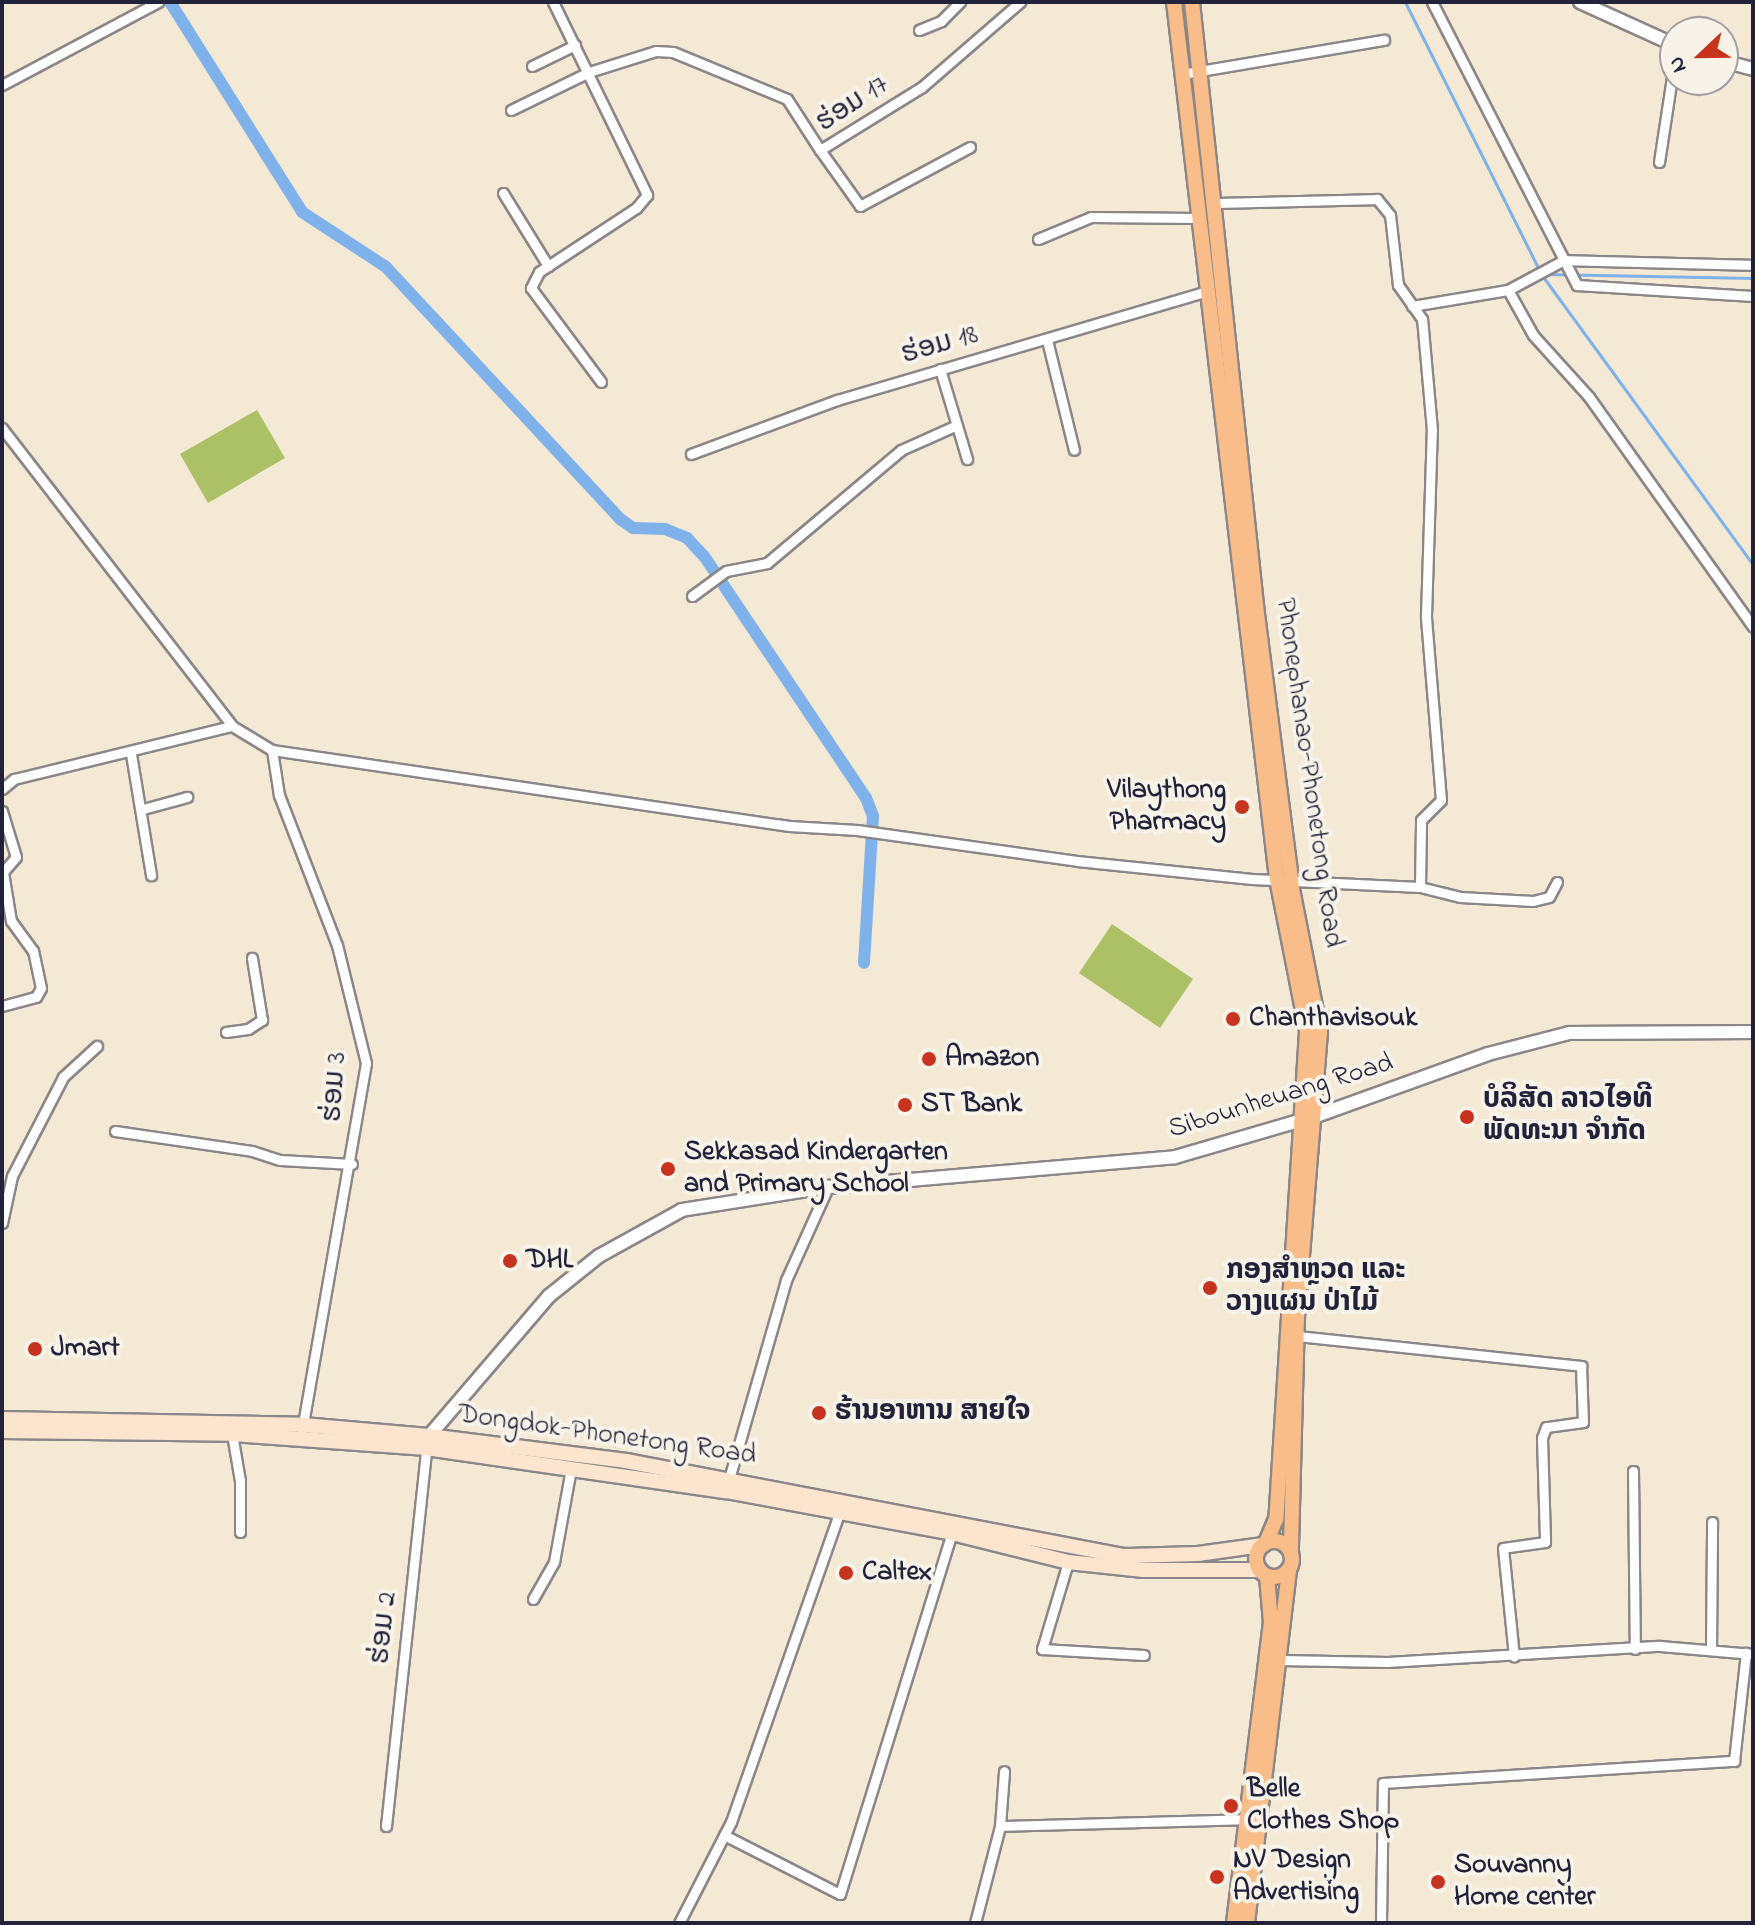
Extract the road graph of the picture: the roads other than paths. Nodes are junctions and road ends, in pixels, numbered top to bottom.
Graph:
1 (158, 2) edge
2 (553, 2) edge
3 (960, 2) edge
4 (1020, 2) edge
5 (1174, 2) edge
6 (1192, 2) edge
7 (1432, 2) edge
8 (1580, 2) edge
9 (919, 30) dead end
10 (1659, 38) edge
11 (1384, 40) dead end
12 (575, 45) junction
13 (532, 66) dead end
14 (589, 72) junction
15 (1202, 73) junction
16 (1182, 74) junction
17 (2, 85) edge
18 (1669, 96) edge
19 (511, 110) dead end
20 (970, 147) dead end
21 (820, 150) junction
22 (1659, 162) dead end
23 (503, 193) dead end
24 (1212, 203) junction
25 (1196, 211) junction
26 (1038, 239) dead end
27 (1563, 264) junction
28 (1753, 265) edge
29 (548, 266) junction
30 (1510, 288) junction
31 (1205, 292) junction
32 (1753, 296) edge
33 (1412, 306) junction
34 (1047, 340) junction
35 (940, 369) junction
36 (601, 382) dead end
37 (957, 425) junction
38 (2, 428) edge
39 (1074, 450) dead end
40 (691, 454) dead end
41 (967, 459) dead end
42 (692, 596) dead end
43 (1753, 627) edge
44 (232, 726) junction
45 (272, 750) junction
46 (131, 754) junction
47 (2, 789) edge
48 (187, 797) dead end
49 (143, 809) junction
50 (2, 811) edge
51 (2, 872) edge
52 (151, 875) dead end
53 (1284, 878) junction
54 (1557, 882) dead end
55 (1420, 887) junction
56 (252, 958) dead end
57 (2, 1006) edge
58 (226, 1032) dead end
59 (1753, 1032) edge
60 (97, 1046) dead end
61 (1316, 1116) junction
62 (1300, 1121) junction
63 (115, 1131) dead end
64 (352, 1164) junction
65 (828, 1187) junction
66 (2, 1223) edge
67 (1291, 1316) junction
68 (1297, 1336) junction
69 (2, 1419) edge
70 (2, 1431) edge
71 (302, 1432) junction
72 (232, 1434) junction
73 (428, 1442) junction
74 (571, 1468) junction
75 (1633, 1471) dead end
76 (729, 1479) junction
77 (841, 1507) junction
78 (1712, 1522) dead end
79 (954, 1527) junction
80 (240, 1532) dead end
81 (1264, 1544) junction
82 (1291, 1554) junction
83 (1196, 1561) junction
84 (1068, 1562) junction
85 (1289, 1570) junction
86 (1263, 1573) junction
87 (533, 1599) dead end
88 (1635, 1649) junction
89 (1711, 1649) junction
90 (1750, 1654) edge
91 (1144, 1655) dead end
92 (1514, 1656) junction
93 (1280, 1660) junction
94 (1004, 1771) dead end
95 (1248, 1819) junction
96 (386, 1826) dead end
97 (1000, 1826) junction
98 (724, 1835) junction
99 (679, 1923) edge
100 (975, 1923) edge
101 (1234, 1923) edge
102 (1247, 1923) edge
103 (1381, 1923) edge

1 - 17 street
2 - 12 street
3 - 9 street
4 - 21 street, ຮ່ອມ 17
5 - 16 main road, Phonephanao-Phonetong Road
6 - 15 main road, Phonephanao-Phonetong Road
7 - 27 street
8 - 10 street
11 - 15 street
12 - 13 street
12 - 14 street
14 - 19 street
14 - 21 street
14 - 29 street
15 - 16 street
15 - 24 main road, Phonephanao-Phonetong Road
16 - 25 main road, Phonephanao-Phonetong Road
18 - 22 street
20 - 21 street, ຮ່ອມ 17
23 - 29 street
24 - 25 street
24 - 33 street
24 - 53 main road, Phonephanao-Phonetong Road
25 - 26 street
25 - 31 main road, Phonephanao-Phonetong Road
27 - 28 street
27 - 30 street
27 - 32 street
29 - 36 street
30 - 33 street
30 - 43 street
31 - 34 street, ຮ່ອມ 18
31 - 53 main road, Phonephanao-Phonetong Road
33 - 55 street
34 - 35 street, ຮ່ອມ 18
34 - 39 street
35 - 37 street
35 - 40 street, ຮ່ອມ 18
37 - 41 street
37 - 42 street
38 - 44 street
44 - 45 street
44 - 46 street
45 - 53 street
45 - 64 street, ຮ່ອມ 3
46 - 47 street
46 - 49 street
48 - 49 street
49 - 52 street
50 - 51 street
51 - 57 street
53 - 55 street
53 - 61 main road, Phonephanao-Phonetong Road
53 - 62 main road, Phonephanao-Phonetong Road
54 - 55 street
56 - 58 street
59 - 61 street, Sibounheuang Road
60 - 66 street
61 - 62 street, Sibounheuang Road
61 - 67 main road, Phonephanao-Phonetong Road
62 - 65 street, Sibounheuang Road
62 - 67 main road, Phonephanao-Phonetong Road
63 - 64 street
64 - 71 street, ຮ່ອມ 3
65 - 73 street, Sibounheuang Road
65 - 76 street
67 - 68 main road, Phonephanao-Phonetong Road
67 - 81 main road, Phonephanao-Phonetong Road
68 - 82 main road, Phonephanao-Phonetong Road
68 - 92 street
69 - 71 main road, Dongdok-Phonetong Road
70 - 72 main road, Dongdok-Phonetong Road
71 - 72 main road, Dongdok-Phonetong Road
71 - 73 main road, Dongdok-Phonetong Road
72 - 80 street
73 - 74 main road, Dongdok-Phonetong Road
73 - 76 main road, Dongdok-Phonetong Road
73 - 96 street, ຮ່ອມ 2
74 - 77 main road, Dongdok-Phonetong Road
74 - 87 street
75 - 88 street
76 - 77 main road, Dongdok-Phonetong Road
77 - 79 main road, Dongdok-Phonetong Road
77 - 98 street
78 - 89 street
79 - 83 main road, Dongdok-Phonetong Road
79 - 84 main road, Dongdok-Phonetong Road
79 - 98 street
81 - 82 main road
81 - 83 main road
81 - 86 main road
82 - 85 main road
83 - 84 main road, Dongdok-Phonetong Road
83 - 86 main road
84 - 91 street
85 - 86 main road
85 - 93 main road
86 - 95 main road
88 - 89 street
88 - 92 street
89 - 90 street
90 - 103 street
92 - 93 street
93 - 102 main road
94 - 97 street
95 - 97 street
95 - 101 main road
97 - 100 street
98 - 99 street

